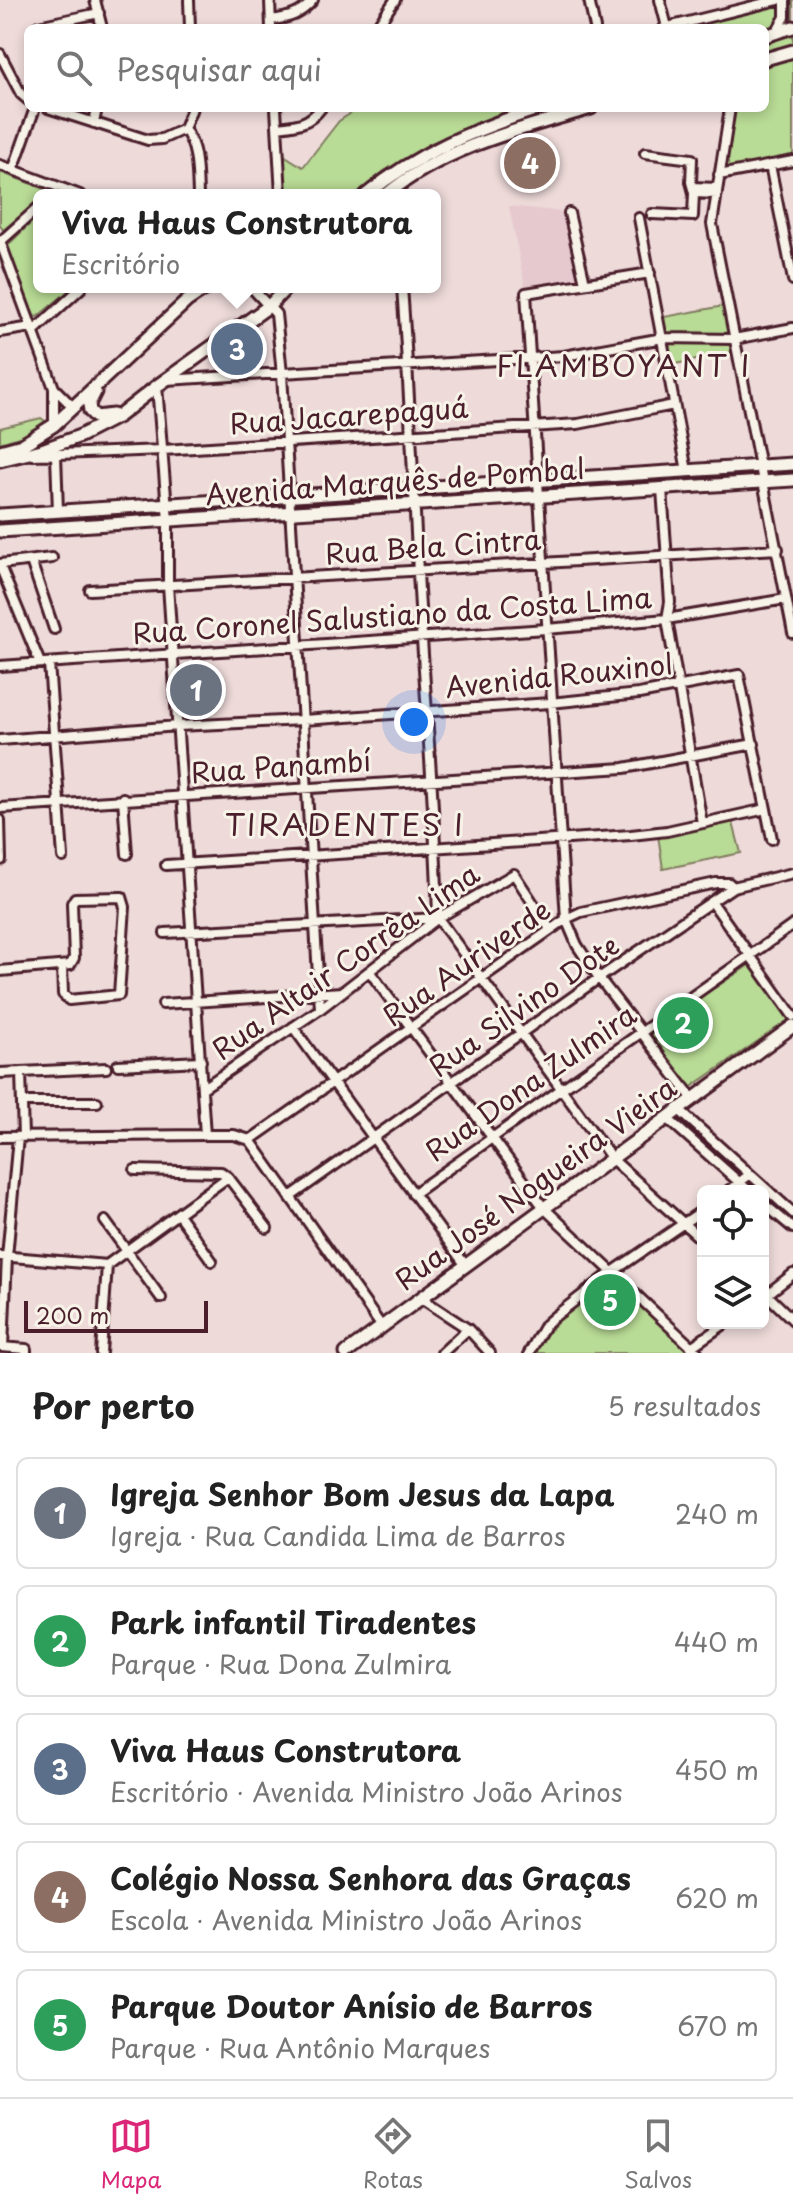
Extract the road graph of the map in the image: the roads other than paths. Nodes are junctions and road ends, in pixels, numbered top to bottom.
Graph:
1 (95, 0) edge
2 (189, 0) edge
3 (270, 0) edge
4 (313, 0) edge
5 (395, 0) edge
6 (589, 0) edge
7 (660, 0) edge
8 (778, 0) edge
9 (785, 0) edge
10 (99, 13) junction
11 (47, 24) edge
12 (101, 24) edge
13 (190, 24) edge
14 (271, 24) edge
15 (379, 24) edge
16 (594, 24) edge
17 (665, 24) edge
18 (682, 24) edge
19 (793, 27) edge
20 (777, 31) junction
21 (769, 34) edge
22 (793, 51) edge
23 (0, 54) edge
24 (769, 58) edge
25 (24, 97) edge
26 (34, 112) edge
27 (60, 112) edge
28 (96, 112) edge
29 (190, 112) edge
30 (276, 112) edge
31 (318, 112) edge
32 (529, 112) edge
33 (729, 112) edge
34 (558, 113) edge
35 (94, 123) junction
36 (278, 127) junction
37 (184, 129) junction
38 (645, 153) dead end
39 (793, 161) edge
40 (0, 165) edge
41 (770, 165) junction
42 (13, 170) junction
43 (719, 175) junction
44 (60, 187) joint
45 (65, 189) edge
46 (197, 189) edge
47 (281, 189) edge
48 (375, 189) edge
49 (398, 189) edge
50 (694, 190) junction
51 (717, 191) junction
52 (33, 212) edge
53 (569, 213) dead end
54 (652, 214) dead end
55 (639, 218) dead end
56 (0, 241) edge
57 (650, 273) junction
58 (793, 280) edge
59 (585, 283) junction
60 (75, 293) edge
61 (199, 293) edge
62 (257, 293) edge
63 (281, 293) edge
64 (402, 293) edge
65 (270, 305) junction
66 (793, 328) edge
67 (33, 329) junction
68 (0, 332) edge
69 (663, 338) junction
70 (734, 339) junction
71 (531, 358) junction
72 (407, 366) junction
73 (282, 374) junction
74 (103, 379) junction
75 (161, 383) junction
76 (54, 388) junction
77 (135, 404) junction
78 (674, 405) junction
79 (73, 407) junction
80 (96, 417) junction
81 (54, 425) junction
82 (535, 427) junction
83 (412, 434) junction
84 (287, 442) junction
85 (163, 450) junction
86 (0, 451) edge
87 (25, 455) junction
88 (56, 455) junction
89 (0, 460) edge
90 (793, 464) edge
91 (764, 466) junction
92 (745, 468) junction
93 (687, 471) junction
94 (793, 480) edge
95 (543, 481) junction
96 (525, 482) junction
97 (768, 482) junction
98 (747, 483) junction
99 (420, 489) junction
100 (662, 489) junction
101 (400, 490) junction
102 (294, 497) junction
103 (544, 497) junction
104 (525, 498) junction
105 (274, 499) junction
106 (171, 505) junction
107 (421, 505) junction
108 (402, 506) junction
109 (151, 507) junction
110 (58, 511) junction
111 (295, 513) junction
112 (276, 514) junction
113 (0, 515) edge
114 (172, 521) junction
115 (152, 522) junction
116 (0, 531) edge
117 (778, 549) junction
118 (666, 556) junction
119 (52, 558) dead end
120 (31, 561) junction
121 (542, 562) junction
122 (0, 565) edge
123 (418, 570) junction
124 (293, 577) junction
125 (793, 580) edge
126 (783, 582) junction
127 (168, 585) junction
128 (90, 590) dead end
129 (786, 599) junction
130 (667, 619) junction
131 (54, 629) dead end
132 (546, 629) junction
133 (793, 633) edge
134 (423, 638) junction
135 (298, 646) junction
136 (173, 654) junction
137 (44, 663) junction
138 (0, 666) edge
139 (677, 687) junction
140 (550, 703) junction
141 (428, 712) junction
142 (303, 720) junction
143 (178, 726) junction
144 (54, 736) junction
145 (0, 740) edge
146 (754, 744) junction
147 (691, 756) junction
148 (555, 772) junction
149 (432, 779) junction
150 (308, 789) junction
151 (183, 795) junction
152 (123, 798) junction
153 (59, 804) junction
154 (0, 808) edge
155 (766, 809) junction
156 (0, 820) edge
157 (702, 823) junction
158 (561, 839) junction
159 (772, 839) dead end
160 (436, 849) junction
161 (127, 854) dead end
162 (63, 857) dead end
163 (312, 857) junction
164 (1, 860) edge
165 (187, 864) junction
166 (166, 865) dead end
167 (793, 873) edge
168 (733, 887) junction
169 (712, 902) junction
170 (438, 918) junction
171 (566, 919) junction
172 (793, 925) edge
173 (317, 926) junction
174 (550, 929) junction
175 (192, 932) junction
176 (165, 933) dead end
177 (749, 957) junction
178 (62, 966) junction
179 (0, 971) edge
180 (370, 972) junction
181 (599, 978) junction
182 (481, 979) junction
183 (342, 992) junction
184 (320, 994) junction
185 (195, 1001) junction
186 (163, 1004) dead end
187 (320, 1009) junction
188 (793, 1016) edge
189 (793, 1026) edge
190 (293, 1027) junction
191 (412, 1028) junction
192 (641, 1032) junction
193 (520, 1034) junction
194 (201, 1061) junction
195 (118, 1065) dead end
196 (106, 1068) dead end
197 (21, 1072) junction
198 (0, 1073) edge
199 (334, 1083) junction
200 (451, 1084) junction
201 (203, 1088) junction
202 (562, 1088) junction
203 (693, 1099) junction
204 (22, 1102) junction
205 (97, 1102) dead end
206 (679, 1110) junction
207 (667, 1118) junction
208 (205, 1135) junction
209 (0, 1137) edge
210 (21, 1137) junction
211 (491, 1138) junction
212 (373, 1139) junction
213 (250, 1140) junction
214 (612, 1159) junction
215 (135, 1170) dead end
216 (749, 1175) junction
217 (228, 1177) junction
218 (739, 1183) junction
219 (736, 1185) edge
220 (742, 1185) edge
221 (413, 1194) junction
222 (290, 1197) junction
223 (544, 1208) junction
224 (769, 1208) edge
225 (793, 1213) edge
226 (178, 1214) junction
227 (697, 1214) edge
228 (105, 1221) dead end
229 (683, 1225) junction
230 (267, 1228) dead end
231 (793, 1228) edge
232 (697, 1236) edge
233 (127, 1253) junction
234 (3, 1256) edge
235 (212, 1261) dead end
236 (107, 1265) junction
237 (466, 1266) junction
238 (611, 1273) junction
239 (793, 1274) edge
240 (769, 1291) edge
241 (161, 1298) dead end
242 (421, 1298) junction
243 (769, 1298) edge
244 (793, 1320) edge
245 (382, 1327) junction
246 (468, 1329) junction
247 (719, 1329) edge
248 (1, 1347) edge
249 (695, 1350) edge
250 (26, 1353) edge
251 (101, 1353) edge
252 (346, 1353) edge
253 (442, 1353) edge
254 (490, 1353) edge
255 (529, 1353) edge

1 - 10 street
2 - 13 street
3 - 14 street
4 - 14 street
5 - 15 street
6 - 16 street
7 - 17 street
8 - 18 street
9 - 20 street
10 - 11 street
10 - 12 street
19 - 20 main road
20 - 21 main road
22 - 24 main road
23 - 25 street
26 - 42 street
27 - 35 street
28 - 35 street
29 - 37 street
30 - 36 street
31 - 36 street
32 - 48 main road
33 - 43 street
34 - 49 main road
35 - 37 street
36 - 47 street
37 - 46 street
38 - 50 street
39 - 41 street
40 - 42 street
41 - 43 street
41 - 58 street
42 - 44 street
43 - 51 street
44 - 45 street
50 - 51 street
50 - 54 street
51 - 70 street
52 - 56 street
53 - 59 street
55 - 57 street
56 - 67 street
57 - 59 street
57 - 69 street
59 - 71 street
60 - 67 street
61 - 74 main road
62 - 65 street
63 - 65 main road
64 - 72 street
65 - 73 street
65 - 75 main road
66 - 70 street
67 - 68 street
67 - 76 street
69 - 70 street
69 - 71 street
69 - 78 street
70 - 91 street
71 - 72 street
71 - 82 street
72 - 73 street
72 - 83 street
73 - 75 street
73 - 84 street
74 - 79 main road
74 - 80 main road
75 - 77 main road
75 - 85 street
76 - 79 street
76 - 81 street
77 - 80 main road
77 - 87 main road
78 - 82 street, Rua Jacarepaguá
78 - 93 street
79 - 80 main road
79 - 81 main road
81 - 86 main road
82 - 83 street, Rua Jacarepaguá
82 - 95 street
83 - 84 street, Rua Jacarepaguá
83 - 99 street
84 - 85 street, Rua Jacarepaguá
84 - 102 street
85 - 88 street, Rua Jacarepaguá
85 - 106 street
87 - 88 street, Rua Jacarepaguá
87 - 89 main road
88 - 110 street
90 - 91 main road, Avenida Marquês de Pombal
91 - 92 main road, Avenida Marquês de Pombal
91 - 97 main road
92 - 93 main road, Avenida Marquês de Pombal
92 - 98 main road
93 - 95 main road, Avenida Marquês de Pombal
94 - 97 main road, Avenida Marquês de Pombal
95 - 96 main road, Avenida Marquês de Pombal
95 - 103 main road
96 - 99 main road, Avenida Marquês de Pombal
96 - 104 main road
97 - 98 main road, Avenida Marquês de Pombal
97 - 117 street
98 - 100 main road, Avenida Marquês de Pombal
99 - 101 main road, Avenida Marquês de Pombal
99 - 107 main road
100 - 103 main road, Avenida Marquês de Pombal
100 - 118 street
101 - 102 main road, Avenida Marquês de Pombal
101 - 108 main road
102 - 105 main road, Avenida Marquês de Pombal
102 - 111 main road
103 - 104 main road, Avenida Marquês de Pombal
103 - 121 street
104 - 107 main road, Avenida Marquês de Pombal
105 - 106 main road, Avenida Marquês de Pombal
105 - 112 main road
106 - 109 main road, Avenida Marquês de Pombal
106 - 114 main road
107 - 108 main road, Avenida Marquês de Pombal
107 - 123 street
108 - 111 main road, Avenida Marquês de Pombal
109 - 110 main road, Avenida Marquês de Pombal
109 - 115 main road
110 - 113 main road, Avenida Marquês de Pombal
111 - 112 main road, Avenida Marquês de Pombal
111 - 124 street
112 - 114 main road, Avenida Marquês de Pombal
114 - 115 main road, Avenida Marquês de Pombal
114 - 127 street
115 - 116 main road, Avenida Marquês de Pombal
117 - 118 street, Rua Bela Cintra
117 - 126 street
118 - 121 street, Rua Bela Cintra
118 - 130 street
119 - 120 street
120 - 122 street
120 - 131 street
121 - 123 street, Rua Bela Cintra
121 - 132 street
122 - 137 street
123 - 124 street, Rua Bela Cintra
123 - 134 street
124 - 127 street, Rua Bela Cintra
124 - 135 street
125 - 126 street
126 - 129 street
127 - 128 street, Rua Bela Cintra
127 - 136 street
129 - 130 street, Rua Coronel Salustiano da Costa Lima
129 - 133 street
130 - 132 street, Rua Coronel Salustiano da Costa Lima
130 - 139 street
132 - 134 street, Rua Coronel Salustiano da Costa Lima
132 - 140 street
134 - 135 street, Rua Coronel Salustiano da Costa Lima
134 - 141 street
135 - 136 street, Rua Coronel Salustiano da Costa Lima
135 - 142 street
136 - 137 street, Rua Coronel Salustiano da Costa Lima
136 - 143 street
137 - 138 street, Rua Coronel Salustiano da Costa Lima
137 - 144 street
139 - 140 street, Avenida Rouxinol
139 - 146 street, Avenida Rouxinol
139 - 147 street
140 - 141 street, Avenida Rouxinol
140 - 148 street
141 - 142 street, Avenida Rouxinol
141 - 149 street
142 - 143 street, Avenida Rouxinol
142 - 150 street
143 - 144 street, Avenida Rouxinol
143 - 151 street
144 - 145 street, Avenida Rouxinol
144 - 153 street
146 - 147 street, Rua Panambí
146 - 155 street
147 - 148 street, Rua Panambí
147 - 157 street
148 - 149 street, Rua Panambí
148 - 158 street
149 - 150 street, Rua Panambí
149 - 160 street
150 - 151 street, Rua Panambí
150 - 163 street
151 - 152 street, Rua Panambí
151 - 165 street
152 - 153 street, Rua Panambí
152 - 161 street
153 - 154 street, Rua Panambí
153 - 162 street
155 - 157 street
155 - 159 street
156 - 164 street
157 - 158 street
158 - 160 street
158 - 171 street
160 - 163 street
160 - 170 street
163 - 165 street
163 - 173 street
165 - 166 street
165 - 175 street
167 - 168 street, Rua Silvino Dote
168 - 169 street, Rua Silvino Dote
168 - 171 street, Rua Auriverde
169 - 177 street
169 - 181 street, Rua Silvino Dote
170 - 173 street
170 - 174 street, Rua Altair Corrêa Lima
170 - 180 street, Rua Altair Corrêa Lima
170 - 182 street
171 - 174 street, Rua Auriverde
171 - 181 street
172 - 177 street, Rua Dona Zulmira
173 - 175 street
173 - 184 street
174 - 182 street, Rua Auriverde
175 - 176 street
175 - 185 street
177 - 188 street
177 - 192 street, Rua Dona Zulmira
178 - 178 street
178 - 179 street
180 - 183 street, Rua Altair Corrêa Lima
180 - 191 street
181 - 192 street
181 - 193 street, Rua Silvino Dote
182 - 191 street, Rua Auriverde
182 - 193 street
183 - 184 street
183 - 187 street, Rua Altair Corrêa Lima
184 - 185 street
184 - 187 street
185 - 186 street
185 - 194 street
187 - 190 street, Rua Altair Corrêa Lima
189 - 203 main road, Rua José Nogueira Vieira
190 - 199 street
190 - 201 street, Rua Altair Corrêa Lima
191 - 199 street, Rua Auriverde
191 - 200 street
192 - 202 street, Rua Dona Zulmira
192 - 203 street
193 - 200 street, Rua Silvino Dote
193 - 202 street
194 - 195 street
194 - 201 street
196 - 197 street
197 - 198 street
197 - 204 street
199 - 212 street
199 - 213 street, Rua Auriverde
200 - 211 street
200 - 212 street, Rua Silvino Dote
201 - 208 street
202 - 211 street, Rua Dona Zulmira
202 - 214 street
203 - 206 main road, Rua José Nogueira Vieira
204 - 205 street
204 - 210 street
206 - 207 main road, Rua José Nogueira Vieira
206 - 216 street
207 - 214 main road, Rua José Nogueira Vieira
207 - 218 street
208 - 210 street
208 - 213 street
209 - 210 street
210 - 234 street
211 - 221 street, Rua Dona Zulmira
211 - 223 street
212 - 221 street
212 - 222 street, Rua Silvino Dote
213 - 222 street
214 - 223 main road, Rua José Nogueira Vieira
214 - 229 street
215 - 217 street
216 - 218 street
216 - 225 street
217 - 226 street
217 - 230 street
218 - 219 street
218 - 220 street
221 - 237 street
222 - 245 street
223 - 237 main road, Rua José Nogueira Vieira
223 - 238 street
224 - 231 street
226 - 233 street
226 - 235 street
227 - 229 street
228 - 233 street
229 - 232 street
229 - 238 street
233 - 236 street
233 - 241 street
234 - 236 street
234 - 248 street
236 - 251 street
237 - 242 main road, Rua José Nogueira Vieira
238 - 249 street
238 - 255 street
239 - 240 street
242 - 245 main road, Rua José Nogueira Vieira
242 - 246 street
243 - 244 street
245 - 252 main road, Rua José Nogueira Vieira
246 - 253 street
246 - 254 street
247 - 249 street
248 - 250 street

